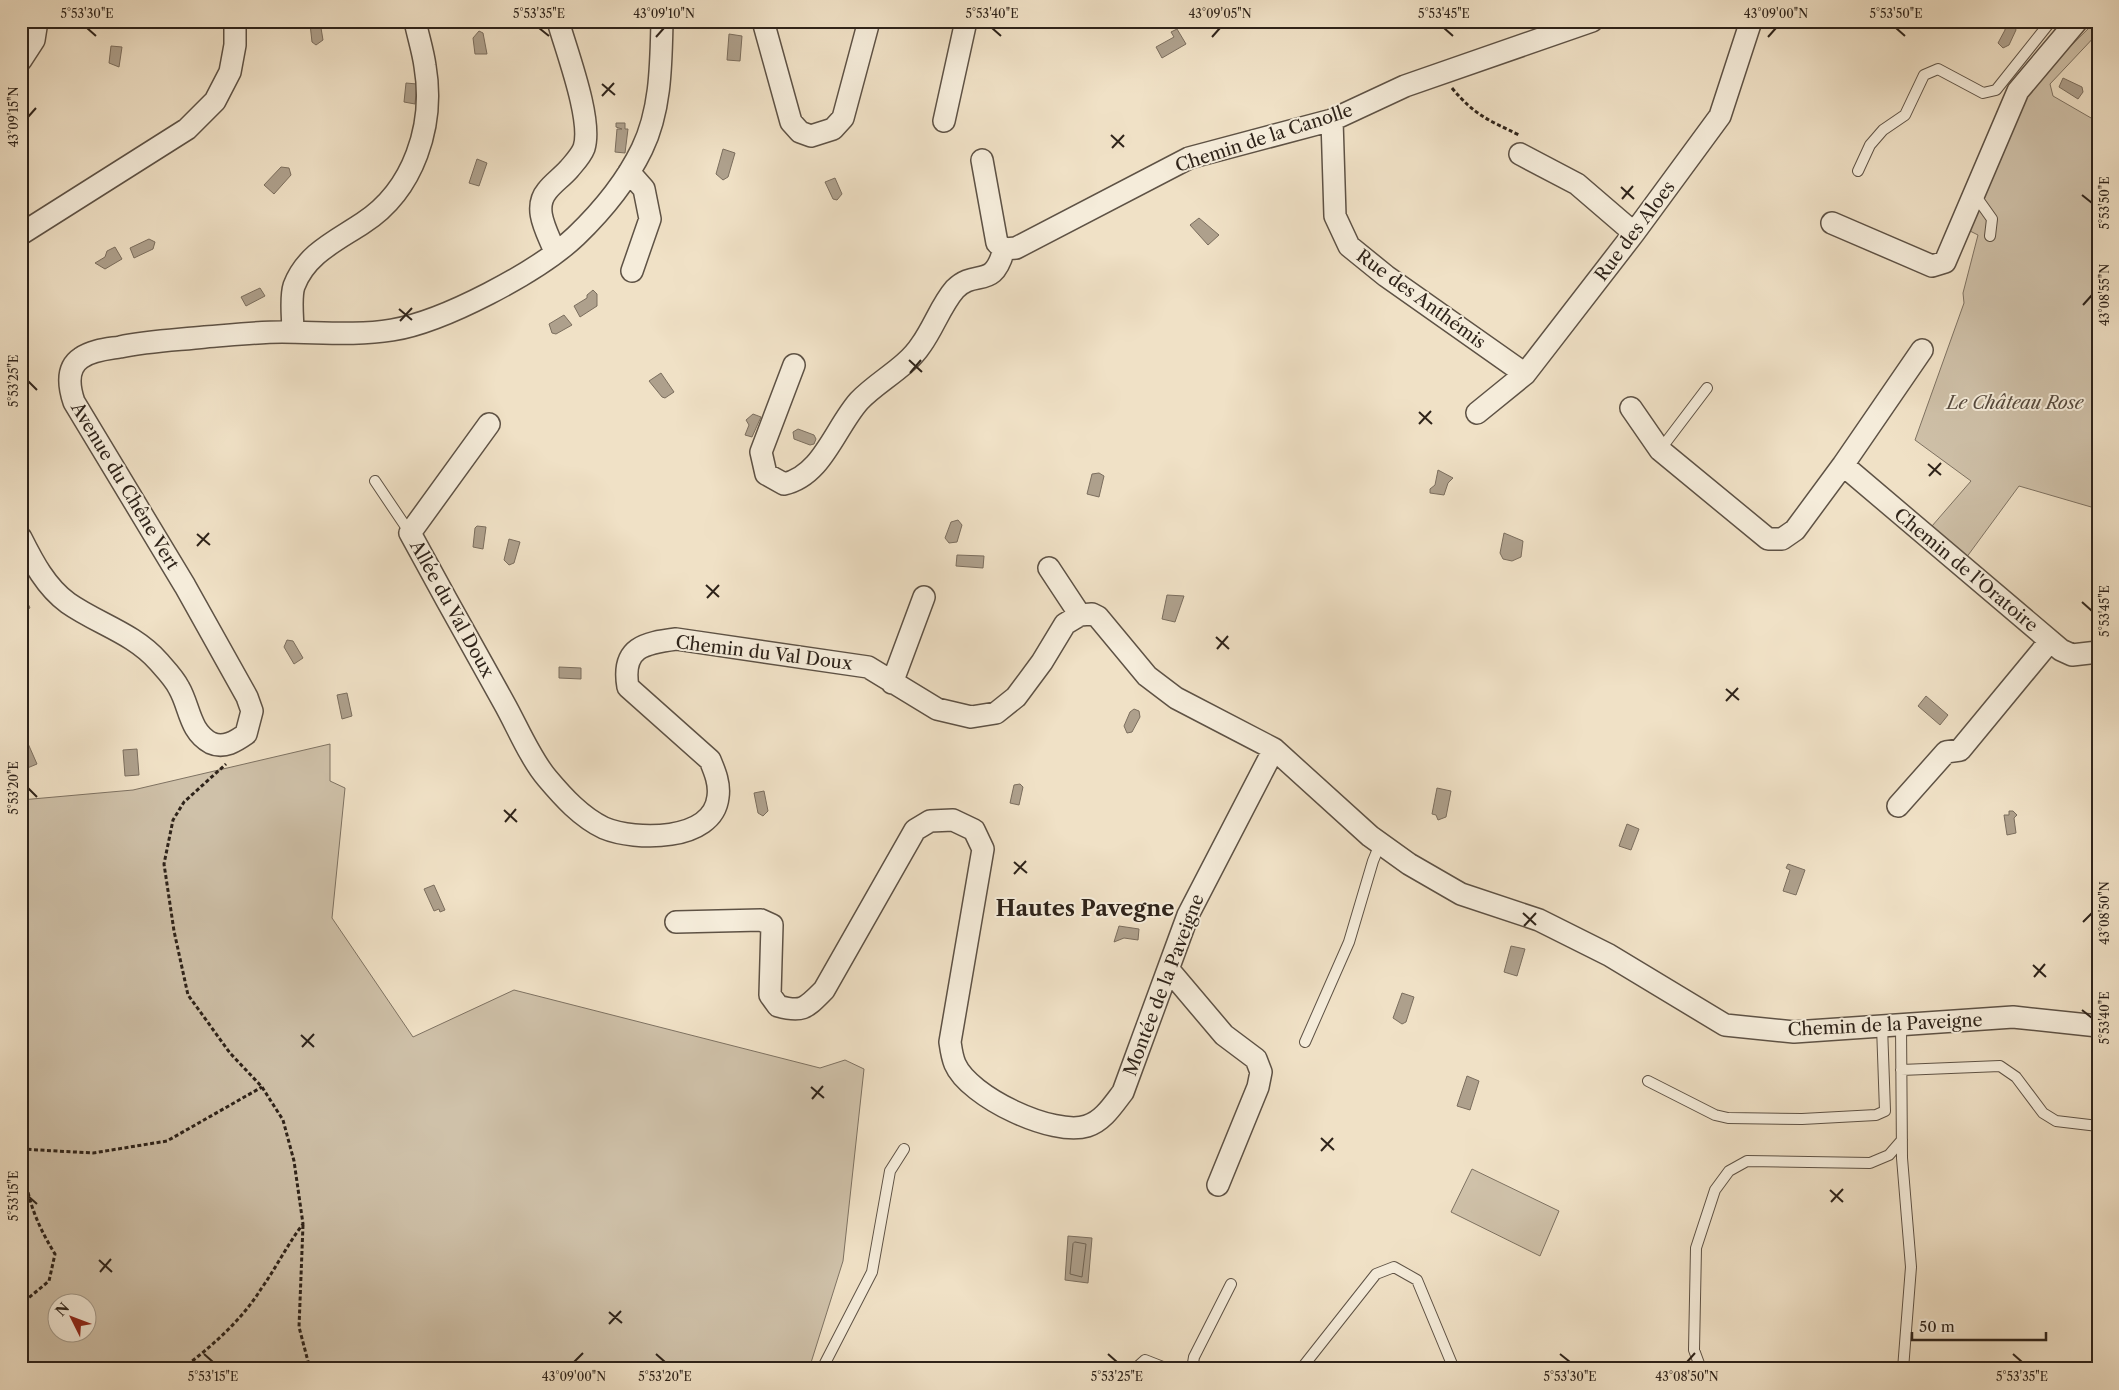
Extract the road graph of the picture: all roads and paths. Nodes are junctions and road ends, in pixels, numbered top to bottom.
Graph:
1 (37, 21) edge
2 (235, 21) edge
3 (415, 21) edge
4 (558, 21) edge
5 (662, 21) edge
6 (763, 21) edge
7 (869, 21) edge
8 (966, 21) edge
9 (1592, 21) edge
10 (1751, 21) edge
11 (2052, 21) edge
12 (2077, 21) edge
13 (21, 60) edge
14 (1440, 73) junction
15 (1332, 120) junction
16 (944, 121) dead end
17 (1520, 154) joint
18 (982, 160) dead end
19 (1858, 171) dead end
20 (629, 172) junction
21 (1975, 195) junction
22 (1832, 222) dead end
23 (1634, 233) junction
24 (21, 234) edge
25 (1990, 236) dead end
26 (1004, 249) junction
27 (555, 252) junction
28 (632, 271) dead end
29 (293, 332) junction
30 (1922, 350) dead end
31 (794, 365) dead end
32 (1525, 374) junction
33 (1706, 388) dead end
34 (1631, 408) dead end
35 (1477, 413) dead end
36 (489, 424) dead end
37 (1660, 450) junction
38 (1843, 465) junction
39 (375, 481) dead end
40 (410, 533) junction
41 (21, 538) edge
42 (1049, 568) dead end
43 (924, 597) dead end
44 (1080, 615) junction
45 (2050, 641) junction
46 (2098, 652) edge
47 (892, 683) junction
48 (501, 697) joint
49 (226, 745) junction
50 (1274, 749) junction
51 (1898, 806) dead end
52 (1380, 844) junction
53 (676, 922) dead end
54 (1169, 970) junction
55 (1892, 1026) junction
56 (2098, 1026) edge
57 (1305, 1042) dead end
58 (1901, 1070) junction
59 (1648, 1081) dead end
60 (262, 1087) junction
61 (2098, 1126) edge
62 (1902, 1140) junction
63 (21, 1149) edge
64 (904, 1150) dead end
65 (21, 1154) edge
66 (1218, 1185) dead end
67 (303, 1224) junction
68 (1231, 1284) dead end
69 (21, 1306) edge
70 (182, 1369) edge
71 (310, 1369) edge
72 (822, 1369) edge
73 (1135, 1369) edge
74 (1168, 1369) edge
75 (1192, 1369) edge
76 (1301, 1369) edge
77 (1454, 1369) edge
78 (1701, 1369) edge
79 (1903, 1369) edge

1 - 13 street
2 - 24 street
3 - 29 street
4 - 27 street
5 - 20 street, Avenue du Chêne Vert
6 - 7 street
8 - 16 street
9 - 14 street, Chemin de la Canolle
10 - 23 street, Rue des Aloes
11 - 19 lane
12 - 21 street
14 - 15 street, Chemin de la Canolle
14 - 17 path
15 - 26 street, Chemin de la Canolle
15 - 32 street, Rue des Anthémis
17 - 23 street
18 - 26 street
20 - 27 street, Avenue du Chêne Vert
20 - 28 street
21 - 22 street
21 - 25 lane
23 - 32 street, Rue des Aloes
26 - 31 street
27 - 29 street, Avenue du Chêne Vert
29 - 49 street, Avenue du Chêne Vert
30 - 38 street
32 - 35 street, Rue des Aloes
33 - 37 lane
34 - 37 street
36 - 40 street, Allée du Val Doux
37 - 38 street
38 - 45 street, Chemin de l'Oratoire
39 - 40 lane
40 - 48 street, Allée du Val Doux
41 - 49 street
42 - 44 street
43 - 47 street
44 - 47 street, Chemin du Val Doux
44 - 50 street
45 - 46 street, Chemin de l'Oratoire
45 - 51 street
47 - 48 street, Chemin du Val Doux
49 - 60 path
50 - 52 street, Chemin de la Paveigne
50 - 54 street, Montée de la Paveigne
52 - 55 street, Chemin de la Paveigne
52 - 57 lane
53 - 54 street, Montée de la Paveigne
54 - 66 street
55 - 56 street, Chemin de la Paveigne
55 - 58 lane
55 - 59 lane
58 - 61 lane
58 - 62 lane
60 - 63 path
60 - 67 path
62 - 78 lane
62 - 79 lane
64 - 72 lane
65 - 69 path
67 - 70 path
67 - 71 path
68 - 75 lane
73 - 74 lane
76 - 77 lane

